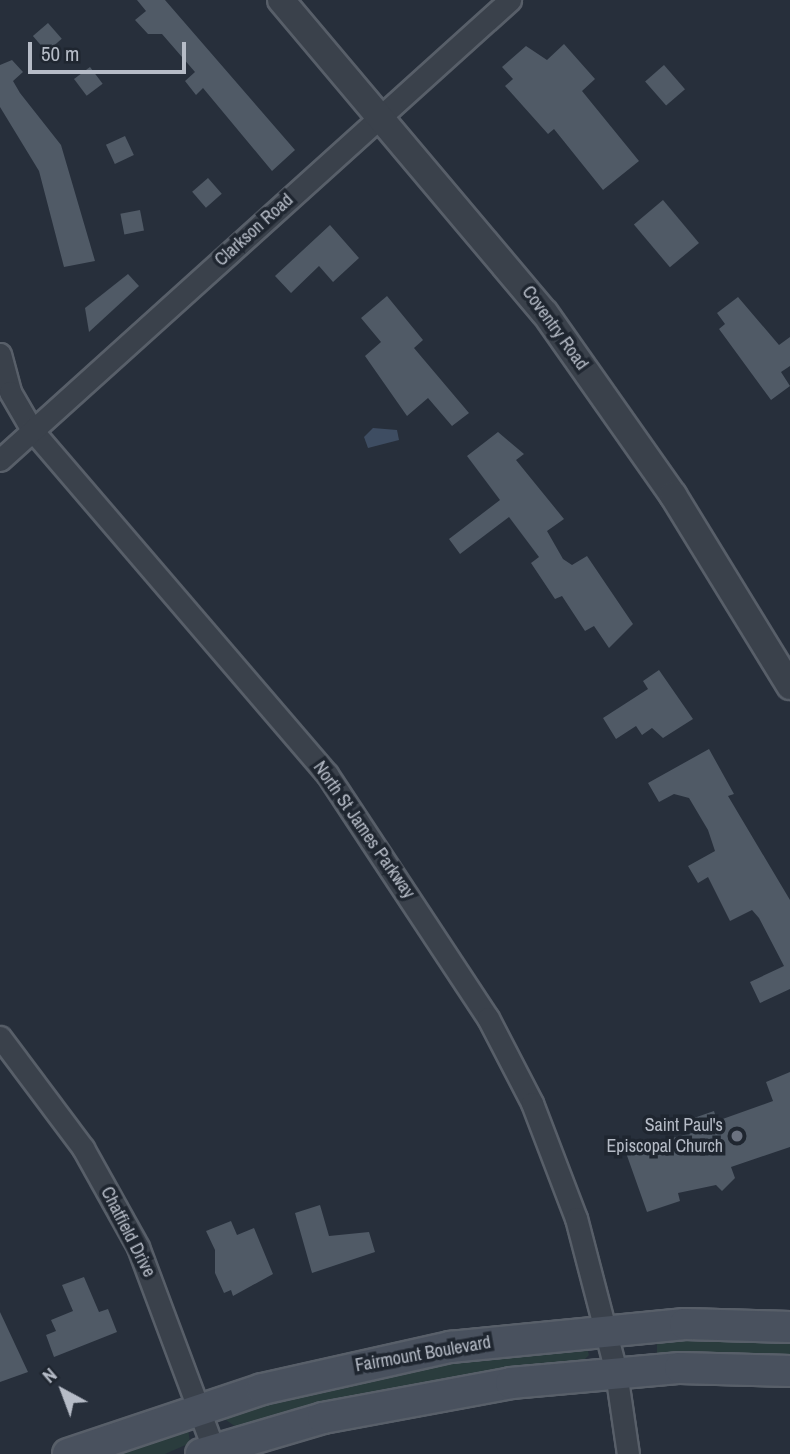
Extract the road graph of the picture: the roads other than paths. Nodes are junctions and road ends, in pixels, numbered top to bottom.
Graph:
1 (281, 0) edge
2 (510, 0) edge
3 (382, 115) junction
4 (0, 354) edge
5 (32, 430) junction
6 (0, 460) edge
7 (790, 686) edge
8 (0, 1037) edge
9 (790, 1327) edge
10 (605, 1329) junction
11 (790, 1371) edge
12 (616, 1372) junction
13 (200, 1407) junction
14 (208, 1452) edge
15 (68, 1454) edge
16 (628, 1454) edge

1 - 3 street, Coventry Road
2 - 3 street, Clarkson Road
3 - 5 street, Clarkson Road
3 - 7 street, Coventry Road
4 - 5 street, North St James Parkway
5 - 6 street, Clarkson Road
5 - 10 street, North St James Parkway
8 - 13 street, Chatfield Drive
9 - 10 main road, Fairmount Boulevard
10 - 12 street, North St James Parkway
10 - 13 main road, Fairmount Boulevard
11 - 12 main road
12 - 14 main road
12 - 16 street, North St James Parkway
13 - 14 street, Chatfield Drive
13 - 15 main road, Fairmount Boulevard

